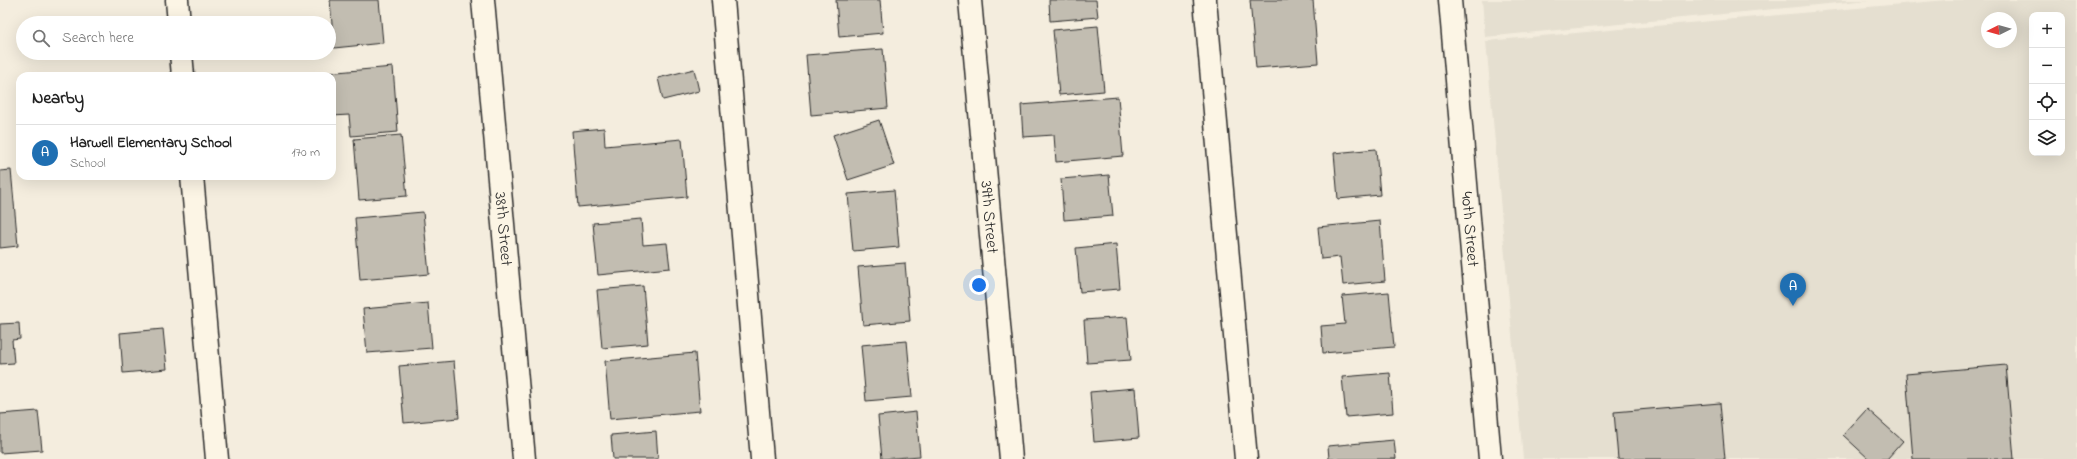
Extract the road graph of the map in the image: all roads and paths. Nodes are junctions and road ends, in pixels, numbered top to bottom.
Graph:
1 (177, 0) edge
2 (483, 0) edge
3 (723, 0) edge
4 (970, 0) edge
5 (1205, 0) edge
6 (1450, 0) edge
7 (178, 16) edge
8 (182, 60) edge
9 (183, 72) edge
10 (192, 180) edge
11 (217, 459) edge
12 (524, 459) edge
13 (762, 459) edge
14 (1011, 459) edge
15 (1246, 459) edge
16 (1490, 459) edge

1 - 7 street
2 - 12 street, 38th Street
3 - 13 street
4 - 14 street, 39th Street
5 - 15 street
6 - 16 street, 40th Street
8 - 9 street
10 - 11 street

